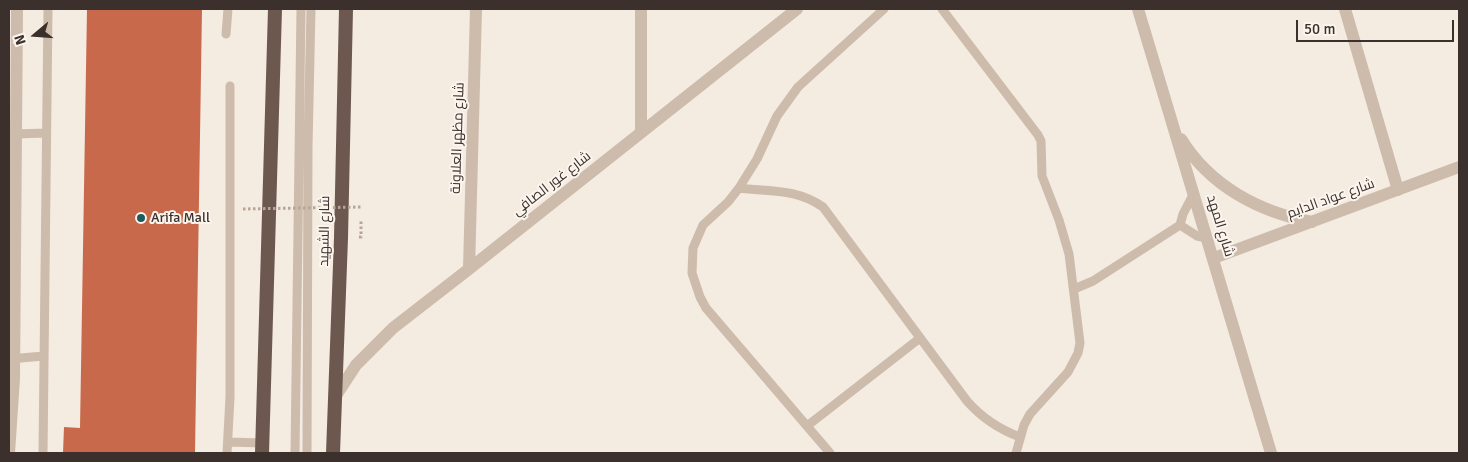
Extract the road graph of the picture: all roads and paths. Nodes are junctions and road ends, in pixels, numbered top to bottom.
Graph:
1 (17, 9) edge
2 (48, 9) edge
3 (228, 9) edge
4 (275, 9) edge
5 (301, 9) edge
6 (311, 9) edge
7 (346, 9) edge
8 (476, 9) edge
9 (640, 9) edge
10 (797, 9) edge
11 (884, 9) edge
12 (942, 9) edge
13 (1138, 9) edge
14 (1345, 9) edge
15 (226, 34) dead end
16 (230, 86) dead end
17 (1174, 128) junction
18 (641, 132) junction
19 (46, 133) junction
20 (15, 134) junction
21 (1459, 168) edge
22 (739, 188) junction
23 (1398, 190) junction
24 (1194, 193) junction
25 (361, 207) dead end
26 (243, 209) dead end
27 (1312, 222) junction
28 (12, 223) edge
29 (1180, 225) junction
30 (1207, 238) junction
31 (1214, 258) junction
32 (12, 269) edge
33 (469, 269) junction
34 (1074, 289) junction
35 (920, 338) junction
36 (44, 356) junction
37 (11, 359) edge
38 (336, 394) junction
39 (807, 426) junction
40 (1020, 437) junction
41 (9, 439) edge
42 (228, 442) junction
43 (263, 448) edge
44 (9, 453) edge
45 (43, 453) edge
46 (227, 453) edge
47 (295, 453) edge
48 (306, 453) edge
49 (333, 453) edge
50 (830, 453) edge
51 (1016, 453) edge
52 (1271, 453) edge

1 - 20 street
2 - 19 lane
3 - 15 lane
4 - 43 highway
5 - 47 lane
6 - 48 lane
7 - 38 highway, شارع الشهيد
8 - 33 street, شارع مظهر العلاونة
9 - 18 street
10 - 18 street, شارع غور الصافي
11 - 22 lane
12 - 34 lane
13 - 17 street, شارع المهد
14 - 23 street
16 - 42 lane
17 - 24 street, شارع المهد
17 - 27 street
18 - 33 street, شارع غور الصافي
19 - 20 lane
19 - 36 lane
20 - 28 street
21 - 23 street, شارع عواد الدايم
22 - 35 lane
22 - 39 lane
23 - 27 street, شارع عواد الدايم
24 - 29 lane
24 - 30 street, شارع المهد
25 - 26 path, bridge
27 - 31 street, شارع عواد الدايم
28 - 32 street
29 - 30 lane
29 - 34 lane
30 - 31 street, شارع المهد
31 - 52 street, شارع المهد
32 - 37 street
33 - 38 street, شارع غور الصافي
34 - 40 lane
35 - 39 lane
35 - 40 lane
36 - 37 lane
36 - 45 lane
37 - 41 street
38 - 49 highway, شارع الشهيد
39 - 50 lane
40 - 51 lane
41 - 44 street
42 - 43 lane
42 - 46 lane

